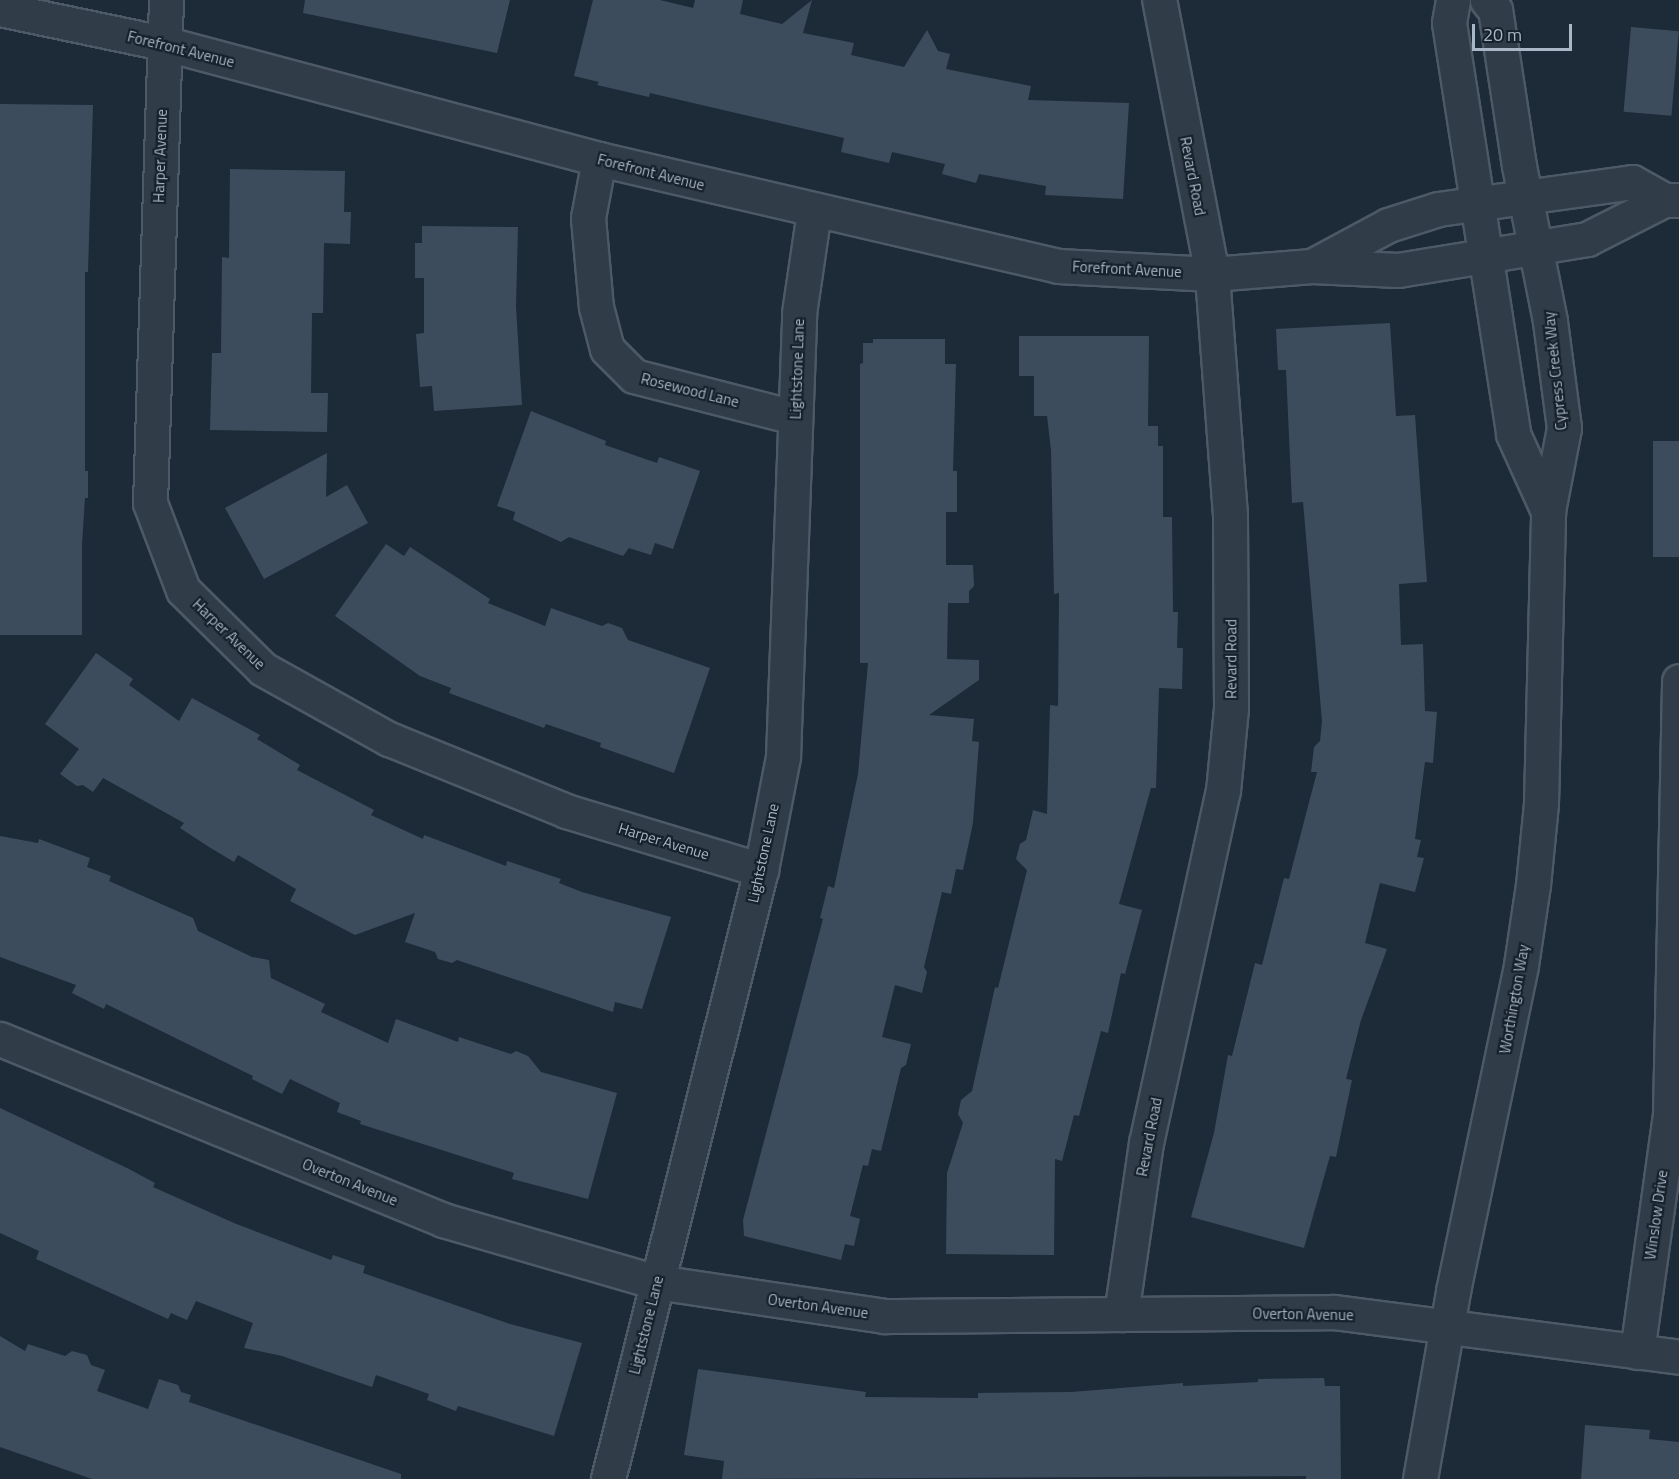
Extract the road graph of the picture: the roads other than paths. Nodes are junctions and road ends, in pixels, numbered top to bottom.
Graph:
1 (166, 0) edge
2 (1160, 0) edge
3 (1453, 0) edge
4 (1487, 0) edge
5 (0, 9) edge
6 (163, 43) junction
7 (599, 159) junction
8 (1526, 197) junction
9 (1671, 200) edge
10 (1474, 204) junction
11 (814, 212) junction
12 (1535, 247) junction
13 (1483, 256) junction
14 (1312, 266) junction
15 (1212, 274) junction
16 (795, 417) junction
17 (1548, 511) junction
18 (1679, 681) edge
19 (761, 870) junction
20 (0, 1039) edge
21 (657, 1282) junction
22 (1122, 1314) junction
23 (1446, 1325) junction
24 (1637, 1352) junction
25 (1679, 1358) edge
26 (608, 1479) edge
27 (1420, 1479) edge

1 - 6 street, Harper Avenue
2 - 15 street, Revard Road
3 - 10 street
4 - 8 street, Cypress Creek Way
5 - 6 street, Forefront Avenue
6 - 7 street, Forefront Avenue
6 - 19 street, Harper Avenue
7 - 11 street, Forefront Avenue
7 - 16 street, Rosewood Lane
8 - 9 street, Forefront Avenue
8 - 10 street, Forefront Avenue
8 - 12 street, Cypress Creek Way
9 - 12 street, Forefront Avenue
10 - 13 street
10 - 14 street, Forefront Avenue
11 - 15 street, Forefront Avenue
11 - 16 street, Lightstone Lane
12 - 13 street, Forefront Avenue
12 - 17 street, Cypress Creek Way
13 - 14 street, Forefront Avenue
13 - 17 street
14 - 15 street, Forefront Avenue
15 - 22 street, Revard Road
16 - 19 street, Lightstone Lane
17 - 23 street, Worthington Way
18 - 24 street, Winslow Drive
19 - 21 street, Lightstone Lane
20 - 21 street, Overton Avenue
21 - 22 street, Overton Avenue
21 - 26 street, Lightstone Lane
22 - 23 street, Overton Avenue
23 - 24 street, Overton Avenue
23 - 27 street, Worthington Way
24 - 25 street, Overton Avenue

